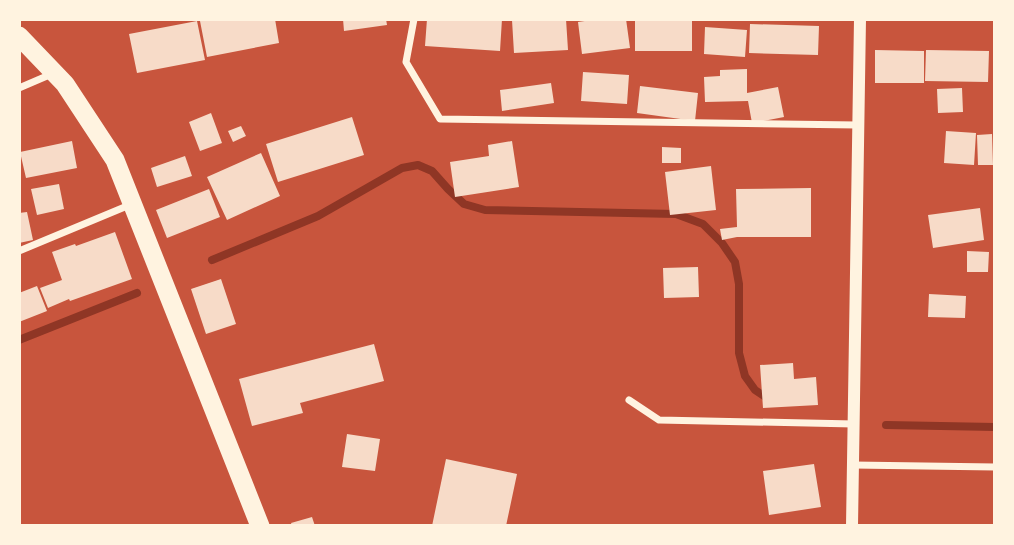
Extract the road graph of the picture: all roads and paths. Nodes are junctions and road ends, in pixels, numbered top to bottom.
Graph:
1 (414, 19) edge
2 (860, 19) edge
3 (19, 36) edge
4 (55, 73) junction
5 (19, 88) edge
6 (857, 125) junction
7 (132, 204) junction
8 (19, 251) edge
9 (629, 400) dead end
10 (854, 424) junction
11 (853, 465) junction
12 (995, 467) edge
13 (260, 526) edge
14 (852, 526) edge

1 - 6 street
2 - 6 street
3 - 4 highway
4 - 5 street
4 - 7 highway
6 - 10 street
7 - 8 street
7 - 13 highway
9 - 10 street
10 - 11 street
11 - 12 street
11 - 14 street

